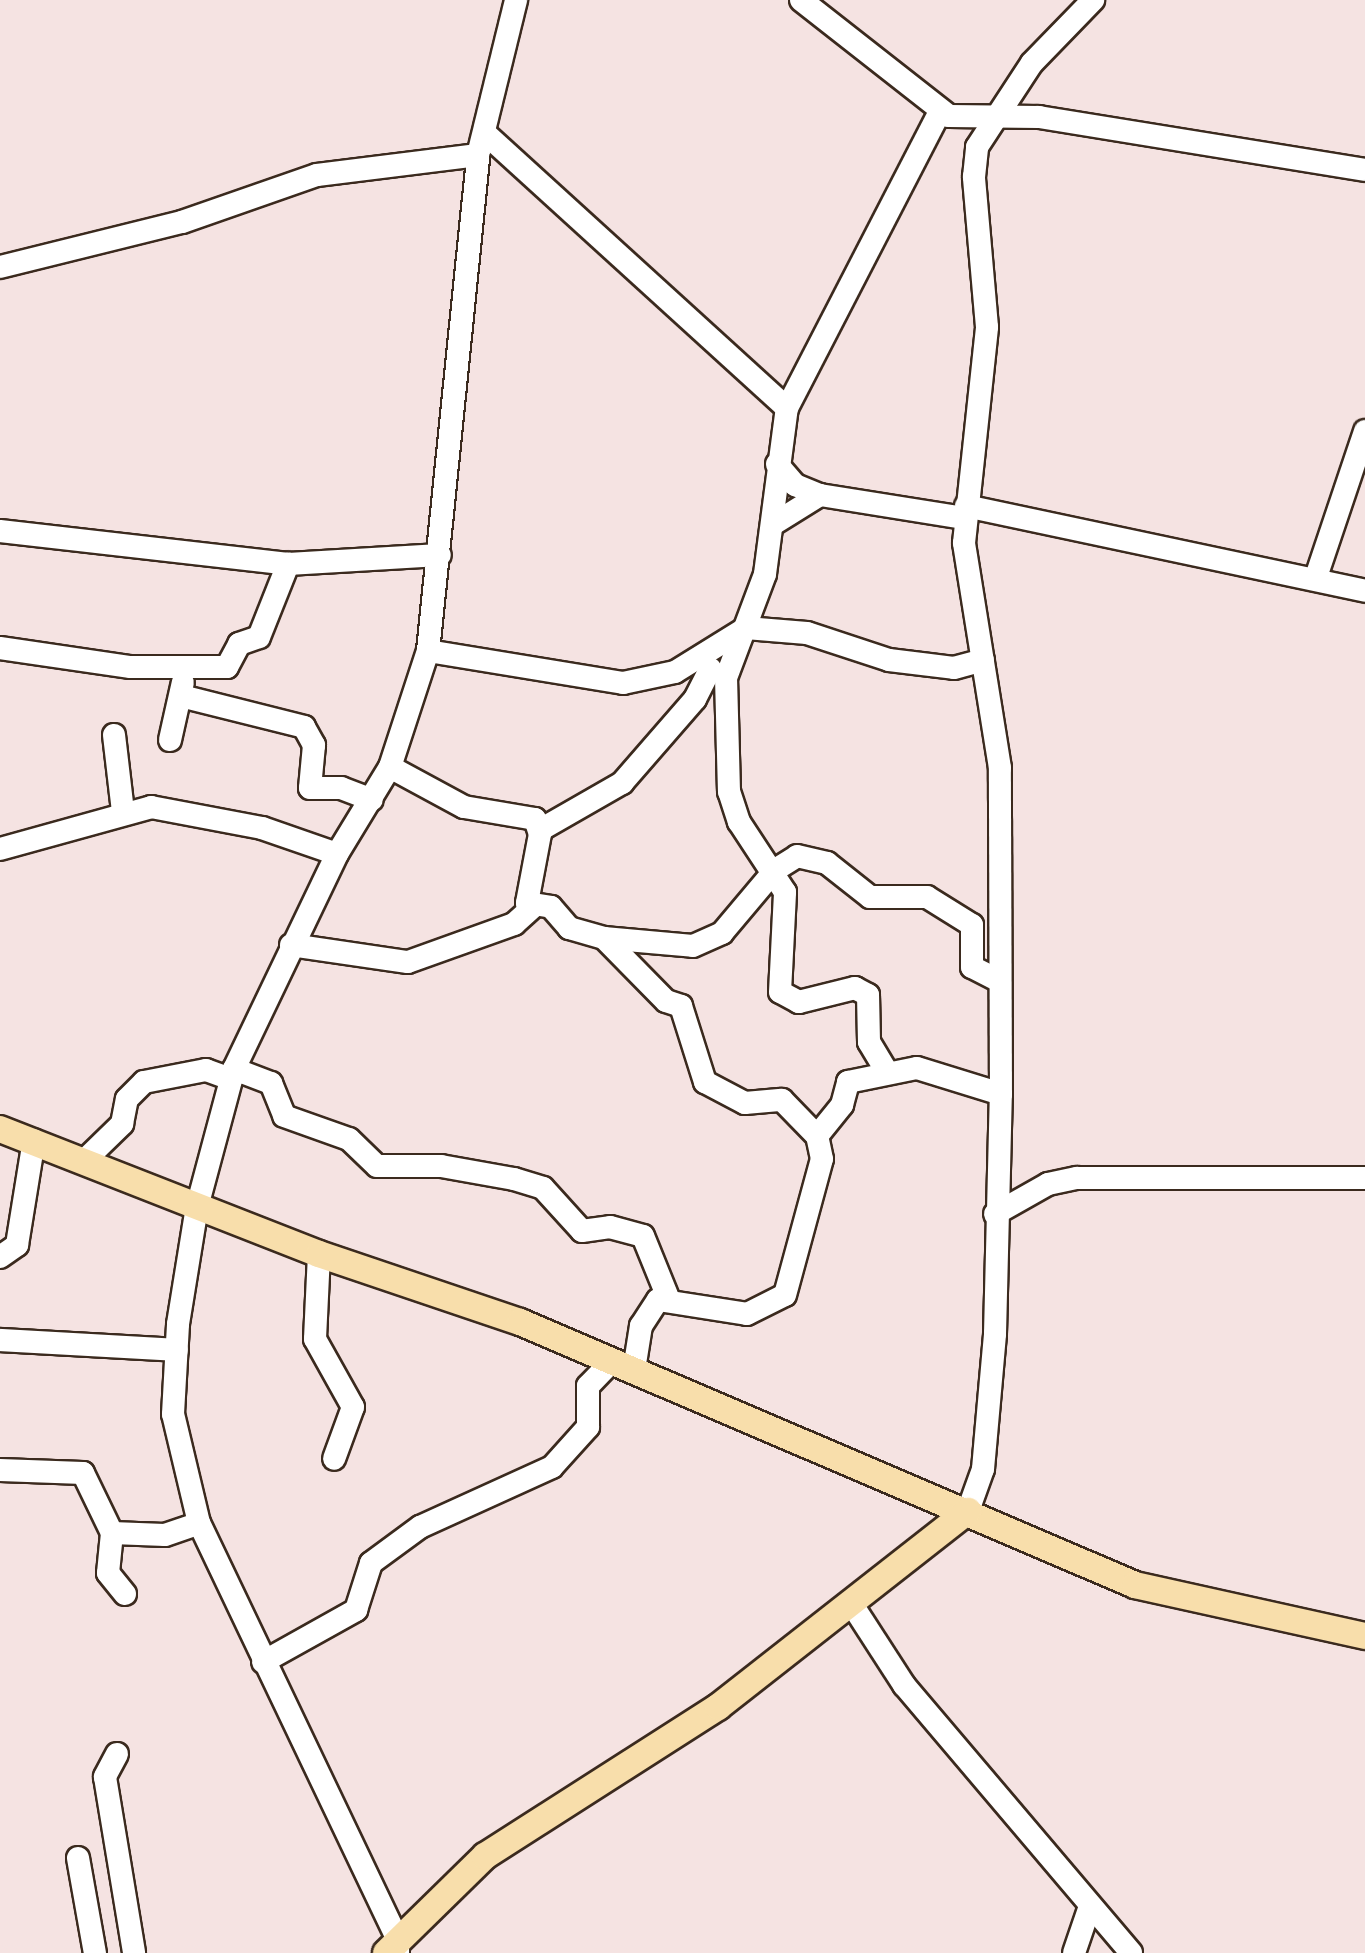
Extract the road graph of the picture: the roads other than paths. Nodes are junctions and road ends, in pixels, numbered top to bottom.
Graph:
1 (516, 0) edge
2 (801, 0) edge
3 (1093, 0) edge
4 (940, 112) junction
5 (996, 117) junction
6 (483, 145) junction
7 (1365, 170) edge
8 (0, 267) edge
9 (787, 408) junction
10 (1365, 431) edge
11 (777, 464) junction
12 (820, 495) junction
13 (1342, 501) junction
14 (1365, 506) edge
15 (965, 512) junction
16 (775, 523) junction
17 (0, 531) edge
18 (440, 555) junction
19 (288, 564) junction
20 (1316, 577) junction
21 (1365, 591) edge
22 (746, 628) junction
23 (0, 648) edge
24 (428, 651) junction
25 (983, 660) junction
26 (184, 668) junction
27 (711, 668) junction
28 (181, 696) junction
29 (114, 735) dead end
30 (170, 740) dead end
31 (390, 767) junction
32 (372, 800) junction
33 (123, 812) junction
34 (540, 830) junction
35 (0, 849) edge
36 (337, 854) junction
37 (775, 870) junction
38 (533, 907) junction
39 (604, 938) junction
40 (291, 945) junction
41 (998, 980) junction
42 (887, 1072) junction
43 (232, 1074) junction
44 (1001, 1094) junction
45 (11, 1136) edge
46 (817, 1136) junction
47 (85, 1160) junction
48 (1365, 1178) edge
49 (197, 1207) junction
50 (995, 1214) junction
51 (319, 1254) junction
52 (0, 1257) edge
53 (669, 1300) junction
54 (0, 1319) edge
55 (7, 1339) edge
56 (177, 1350) junction
57 (623, 1365) junction
58 (334, 1459) dead end
59 (0, 1470) edge
60 (968, 1511) junction
61 (199, 1523) junction
62 (112, 1533) junction
63 (125, 1594) dead end
64 (851, 1603) junction
65 (1365, 1636) edge
66 (263, 1662) junction
67 (117, 1754) dead end
68 (78, 1858) dead end
69 (1089, 1909) junction
70 (394, 1949) edge
71 (95, 1953) edge
72 (134, 1953) edge
73 (1074, 1953) edge
74 (1131, 1953) edge

1 - 6 street
2 - 4 street
3 - 5 street
4 - 5 street
4 - 9 street
5 - 7 street
5 - 15 street
6 - 8 street
6 - 9 street
6 - 18 street
9 - 11 street
10 - 13 street
11 - 12 street
11 - 16 street
12 - 15 street
12 - 16 street
13 - 14 street
13 - 20 street
15 - 20 street
15 - 25 street
16 - 22 street
17 - 19 street
18 - 19 street
18 - 24 street
19 - 26 street
20 - 21 street
22 - 25 street
22 - 27 street
22 - 27 street
23 - 26 street
24 - 27 street
24 - 31 street
25 - 41 street
26 - 28 street
27 - 34 street
27 - 37 street
28 - 30 street
28 - 32 street
29 - 33 street
31 - 32 street
31 - 34 street
32 - 36 street
33 - 35 street
33 - 36 street
34 - 38 street
36 - 40 street
37 - 39 street
37 - 41 street
37 - 42 street
38 - 39 street
38 - 40 street
39 - 46 street
40 - 43 street
41 - 44 street
42 - 44 street
42 - 46 street
43 - 47 street
43 - 49 street
43 - 53 street
44 - 50 street
45 - 47 main road
45 - 52 street
46 - 53 street
47 - 49 main road
48 - 50 street
49 - 51 main road
49 - 56 street
50 - 60 street
51 - 57 main road
51 - 58 street
53 - 57 street
54 - 55 street
55 - 56 street
56 - 61 street
57 - 60 main road
57 - 66 street
59 - 62 street
60 - 64 main road
60 - 65 main road
61 - 62 street
61 - 66 street
62 - 63 street
64 - 69 street
64 - 70 main road
66 - 70 street
67 - 72 street
68 - 71 street
69 - 73 street
69 - 74 street

